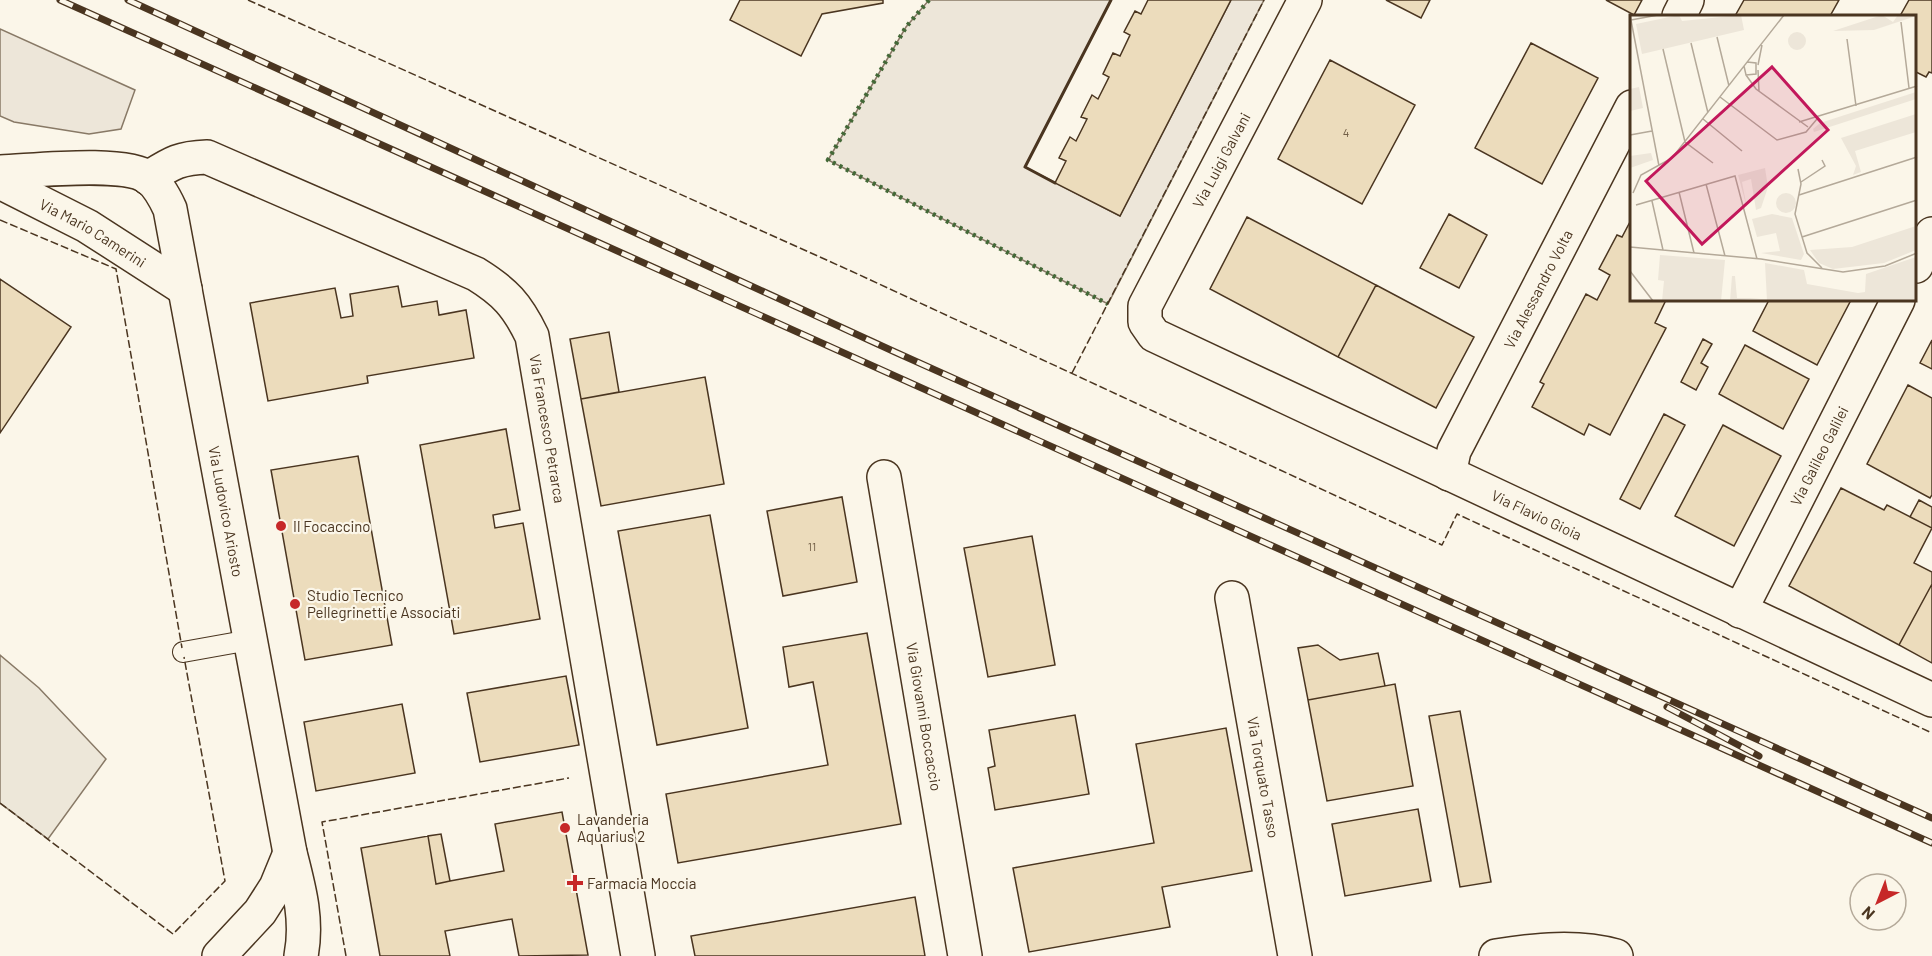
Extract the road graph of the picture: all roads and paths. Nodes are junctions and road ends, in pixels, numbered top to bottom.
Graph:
1 (1305, 0) edge
2 (1687, 0) edge
3 (1680, 15) edge
4 (1630, 111) edge
5 (0, 172) edge
6 (148, 178) junction
7 (0, 182) edge
8 (1932, 234) edge
9 (1917, 264) edge
10 (185, 289) junction
11 (1897, 302) edge
12 (1145, 322) joint
13 (1449, 474) junction
14 (884, 477) dead end
15 (1232, 598) dead end
16 (1740, 611) junction
17 (250, 640) junction
18 (183, 652) dead end
19 (1932, 700) edge
20 (290, 853) junction
21 (219, 956) edge
22 (301, 956) edge
23 (638, 956) edge
24 (965, 956) edge
25 (1294, 956) edge
26 (1496, 956) edge
27 (1616, 956) edge

1 - 12 street, Via Luigi Galvani
2 - 3 street
4 - 13 street, Via Alessandro Volta
5 - 6 street
6 - 10 street, Via Ludovico Ariosto
6 - 23 street, Via Francesco Petrarca
7 - 10 street, Via Mario Camerini
8 - 9 street
10 - 17 street, Via Ludovico Ariosto
11 - 16 street, Via Galileo Galilei
12 - 13 street, Via Flavio Gioia
13 - 16 street, Via Flavio Gioia
14 - 24 street, Via Giovanni Boccaccio
15 - 25 street, Via Torquato Tasso
16 - 19 street, Via Flavio Gioia
17 - 18 lane
17 - 20 street, Via Ludovico Ariosto
20 - 21 street
20 - 22 street, Via Ludovico Ariosto
26 - 27 street

